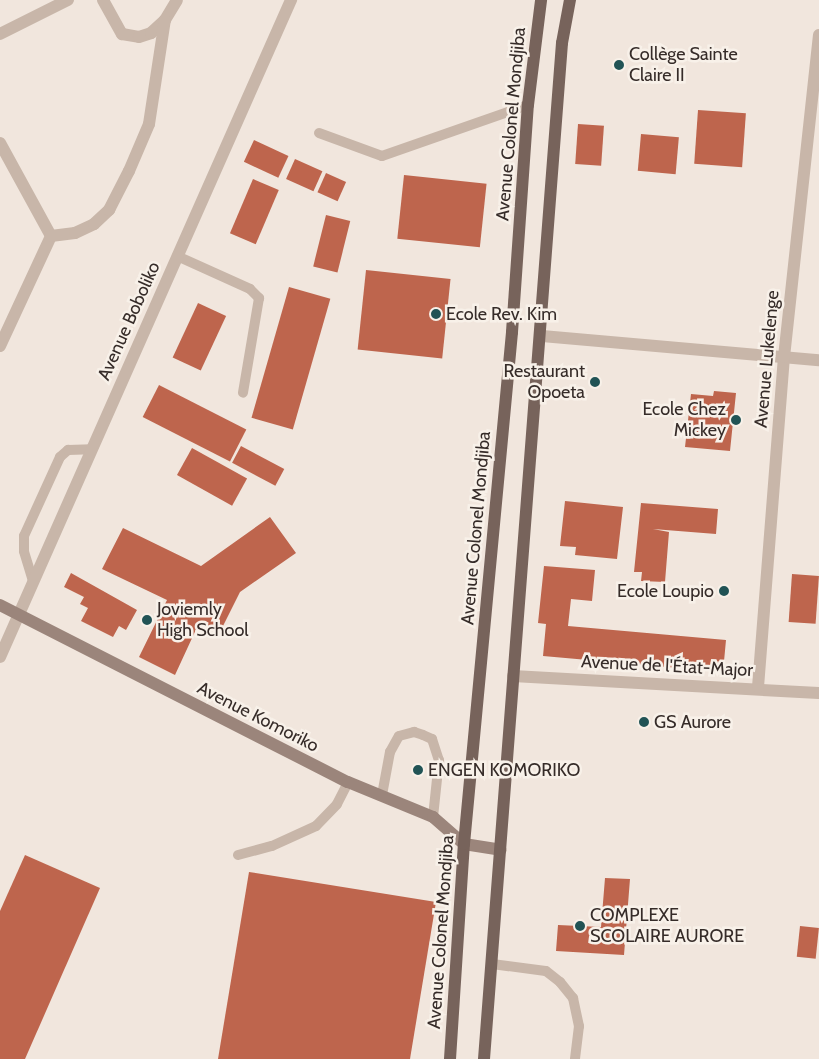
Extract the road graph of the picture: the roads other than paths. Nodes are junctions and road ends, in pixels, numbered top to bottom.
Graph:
1 (68, 0) edge
2 (103, 0) edge
3 (177, 0) edge
4 (291, 0) edge
5 (541, 0) edge
6 (570, 0) edge
7 (165, 20) junction
8 (0, 34) edge
9 (819, 35) edge
10 (528, 105) junction
11 (319, 133) dead end
12 (0, 143) edge
13 (51, 236) junction
14 (177, 256) junction
15 (542, 336) junction
16 (0, 346) edge
17 (784, 357) junction
18 (819, 360) edge
19 (243, 393) dead end
20 (91, 449) junction
21 (33, 581) junction
22 (0, 605) edge
23 (18, 615) junction
24 (0, 656) edge
25 (513, 676) junction
26 (758, 687) junction
27 (819, 693) edge
28 (348, 782) junction
29 (382, 795) junction
30 (433, 817) junction
31 (464, 844) junction
32 (501, 850) junction
33 (238, 855) dead end
34 (492, 964) junction
35 (450, 1059) edge
36 (484, 1059) edge
37 (575, 1059) edge

1 - 8 street
2 - 7 street
3 - 7 street
4 - 14 street, Avenue Boboliko
5 - 10 main road, Avenue Colonel Mondjiba
6 - 15 main road
7 - 13 street
9 - 17 street, Avenue Lukelenge
10 - 11 lane
10 - 31 main road, Avenue Colonel Mondjiba
12 - 13 street
13 - 16 street
14 - 19 lane
14 - 20 street, Avenue Boboliko
15 - 17 street
15 - 25 main road
17 - 18 street
17 - 26 street, Avenue Lukelenge
20 - 21 street, Avenue Boboliko
20 - 21 lane
21 - 23 street, Avenue Boboliko
22 - 23 street, Avenue Komoriko
23 - 24 street, Avenue Boboliko
23 - 28 street, Avenue Komoriko
25 - 26 street, Avenue de l'État-Major
25 - 32 main road
26 - 27 street, Avenue de l'État-Major
28 - 29 street, Avenue Komoriko
28 - 33 lane
29 - 30 street, Avenue Komoriko
29 - 30 lane
30 - 31 street, Avenue Komoriko
31 - 32 street
31 - 35 main road, Avenue Colonel Mondjiba
32 - 34 main road
34 - 36 main road
34 - 37 lane

